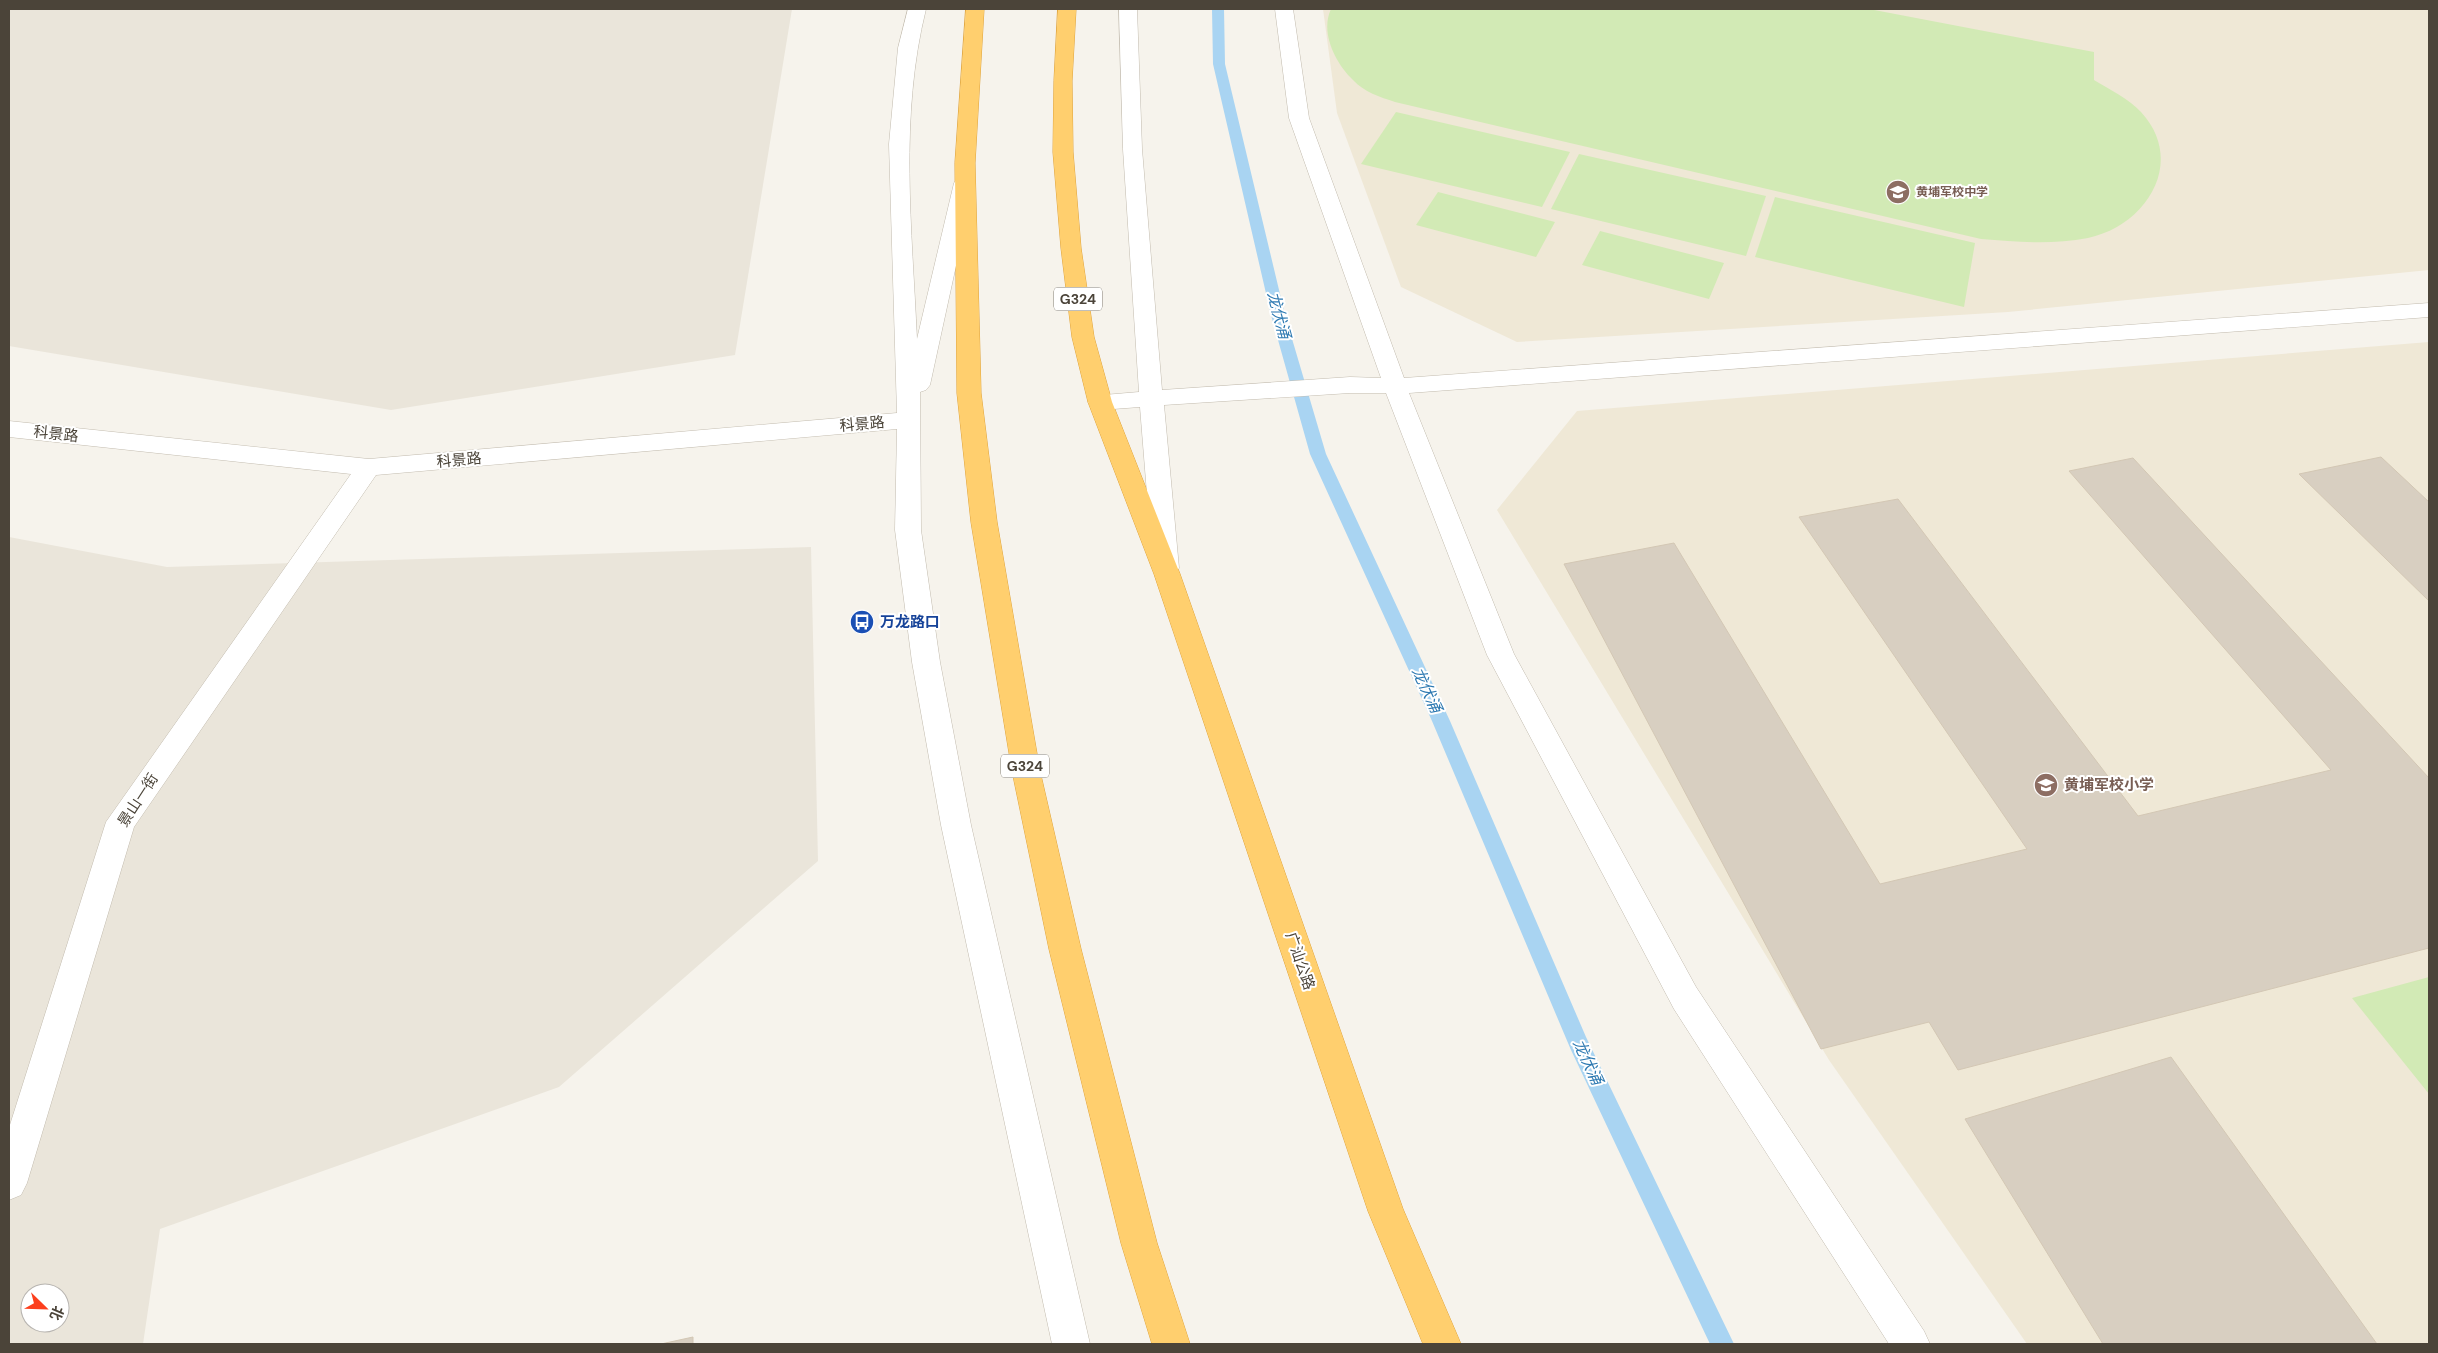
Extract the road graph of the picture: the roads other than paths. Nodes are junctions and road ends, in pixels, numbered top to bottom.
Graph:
1 (917, 9) edge
2 (975, 9) edge
3 (1067, 9) edge
4 (1128, 9) edge
5 (1284, 9) edge
6 (966, 174) junction
7 (2429, 310) edge
8 (1395, 386) junction
9 (1152, 398) junction
10 (1100, 402) junction
11 (910, 420) junction
12 (9, 429) edge
13 (369, 468) junction
14 (1166, 574) junction
15 (9, 1183) edge
16 (1072, 1344) edge
17 (1171, 1344) edge
18 (1442, 1344) edge
19 (1910, 1344) edge

1 - 11 street
2 - 6 highway, G324
3 - 10 highway, G324
4 - 9 street
5 - 8 street
6 - 11 street
6 - 17 highway, G324
7 - 8 street
8 - 9 street
8 - 19 street
9 - 10 street
9 - 14 street
10 - 14 highway, G324
11 - 13 street, 科景路
11 - 16 street
12 - 13 street, 科景路
13 - 15 street, 景山一街
14 - 18 highway, 广汕公路 / G324

